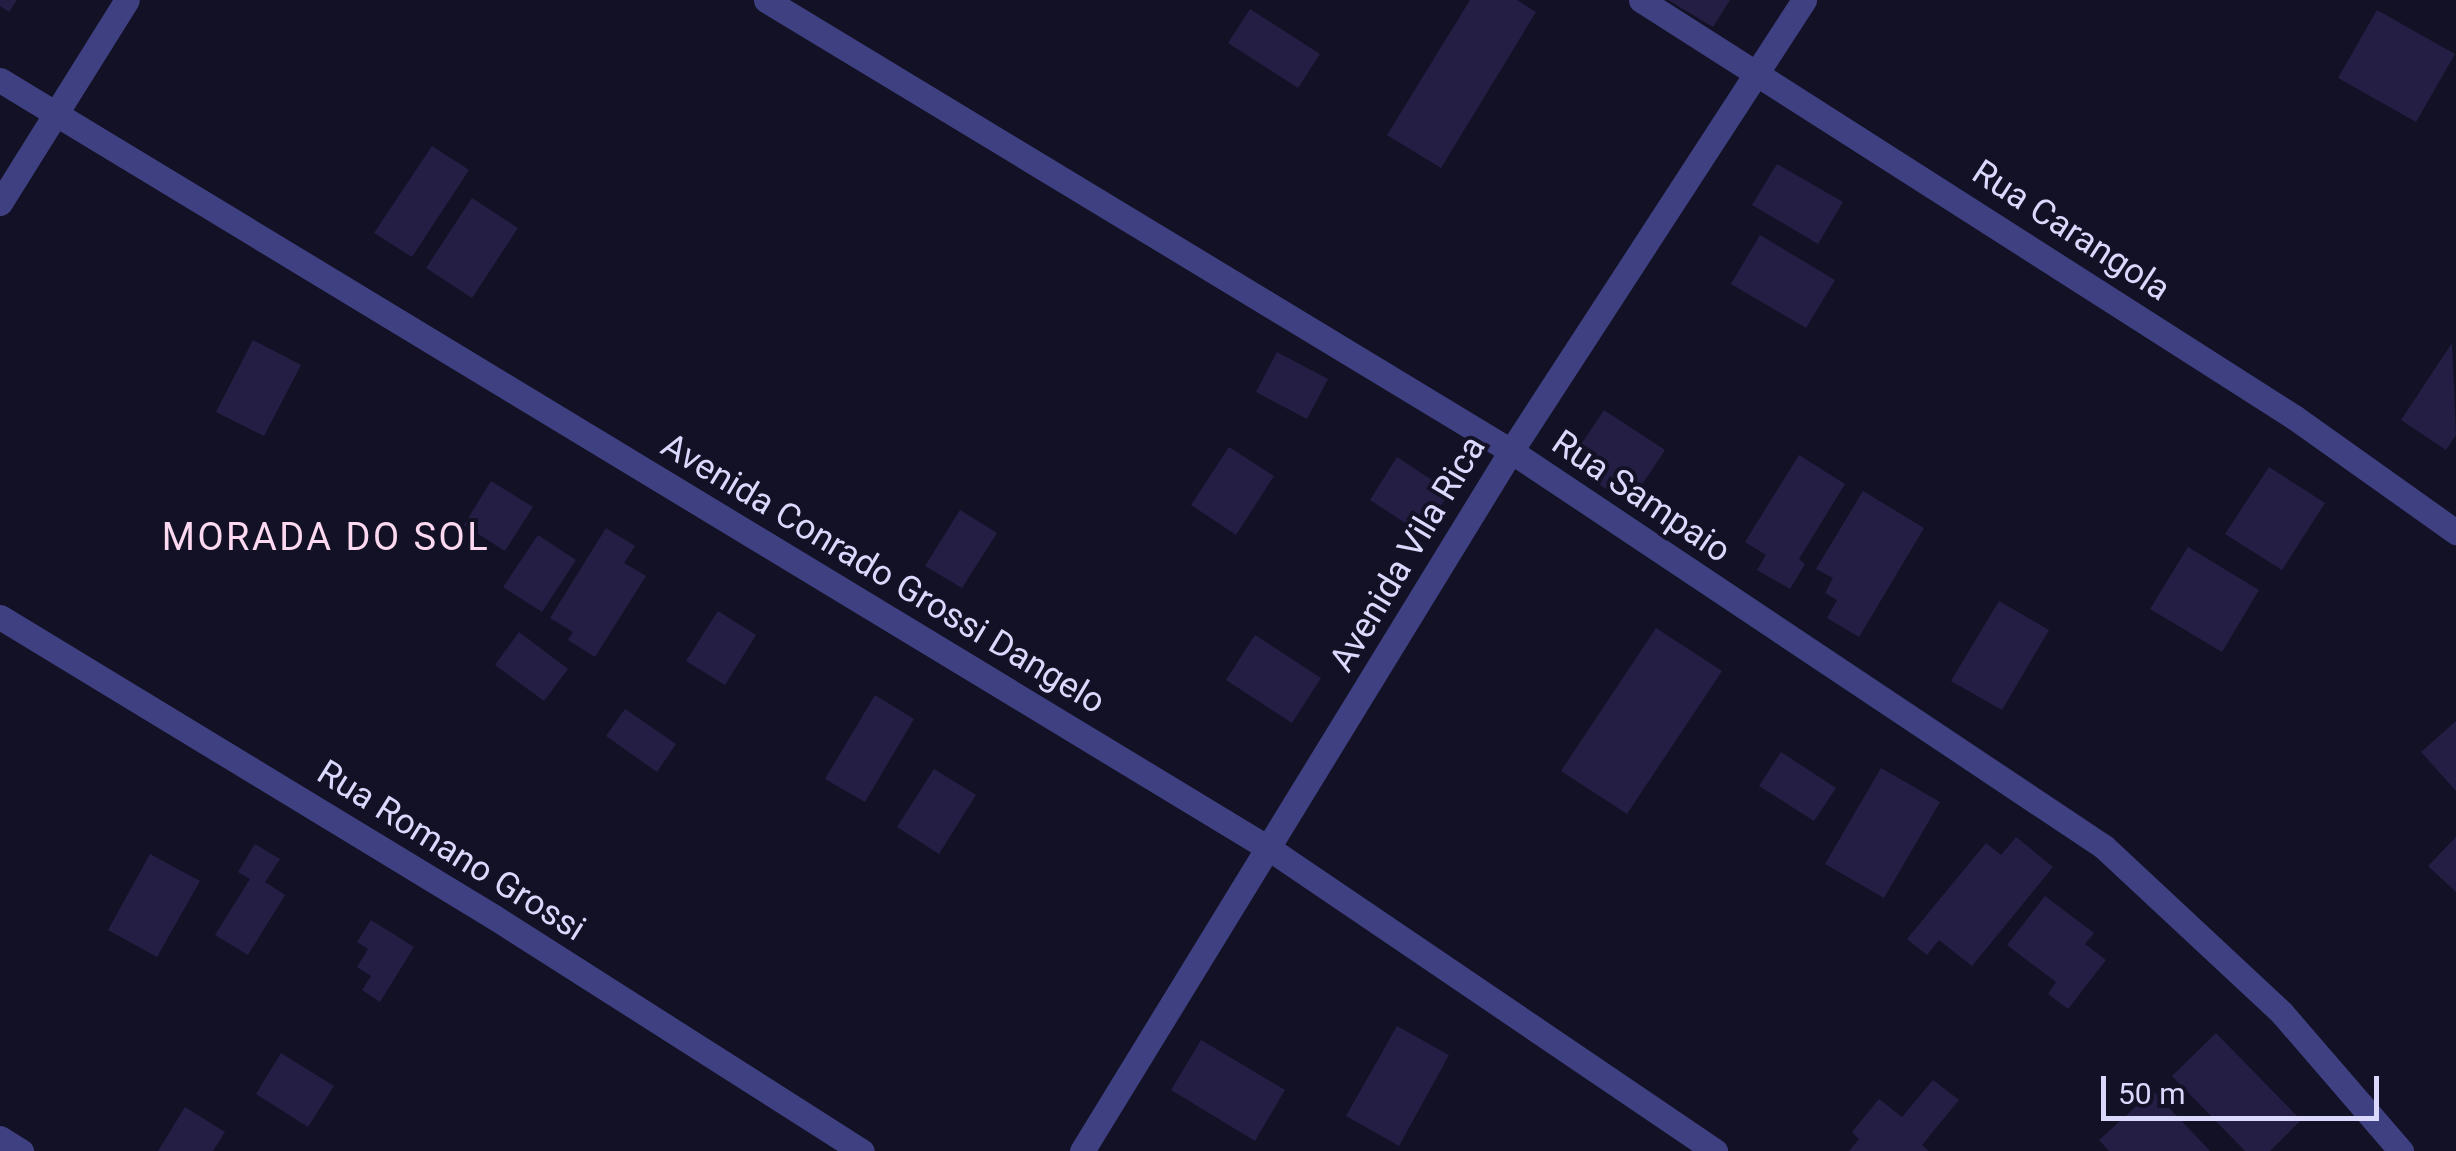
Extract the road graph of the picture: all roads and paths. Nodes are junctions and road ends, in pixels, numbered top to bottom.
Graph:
1 (126, 0) edge
2 (766, 0) edge
3 (1642, 0) edge
4 (1804, 0) edge
5 (1758, 71) junction
6 (0, 80) edge
7 (54, 114) junction
8 (0, 202) edge
9 (1510, 451) junction
10 (2456, 532) edge
11 (0, 618) edge
12 (1270, 849) junction
13 (0, 1138) edge
14 (21, 1151) edge
15 (862, 1151) edge
16 (1082, 1151) edge
17 (1715, 1151) edge
18 (2400, 1151) edge

1 - 7 street
2 - 9 street, Rua Sampaio
3 - 5 street, Rua Carangola
4 - 5 street, Avenida Vila Rica
5 - 9 street, Avenida Vila Rica
5 - 10 street, Rua Carangola
6 - 7 street, Avenida Conrado Grossi Dangelo
7 - 8 street
7 - 12 street, Avenida Conrado Grossi Dangelo
9 - 12 street, Avenida Vila Rica
9 - 18 street, Rua Sampaio
11 - 15 street, Rua Romano Grossi
12 - 16 street, Avenida Vila Rica
12 - 17 street, Avenida Conrado Grossi Dangelo
13 - 14 street

